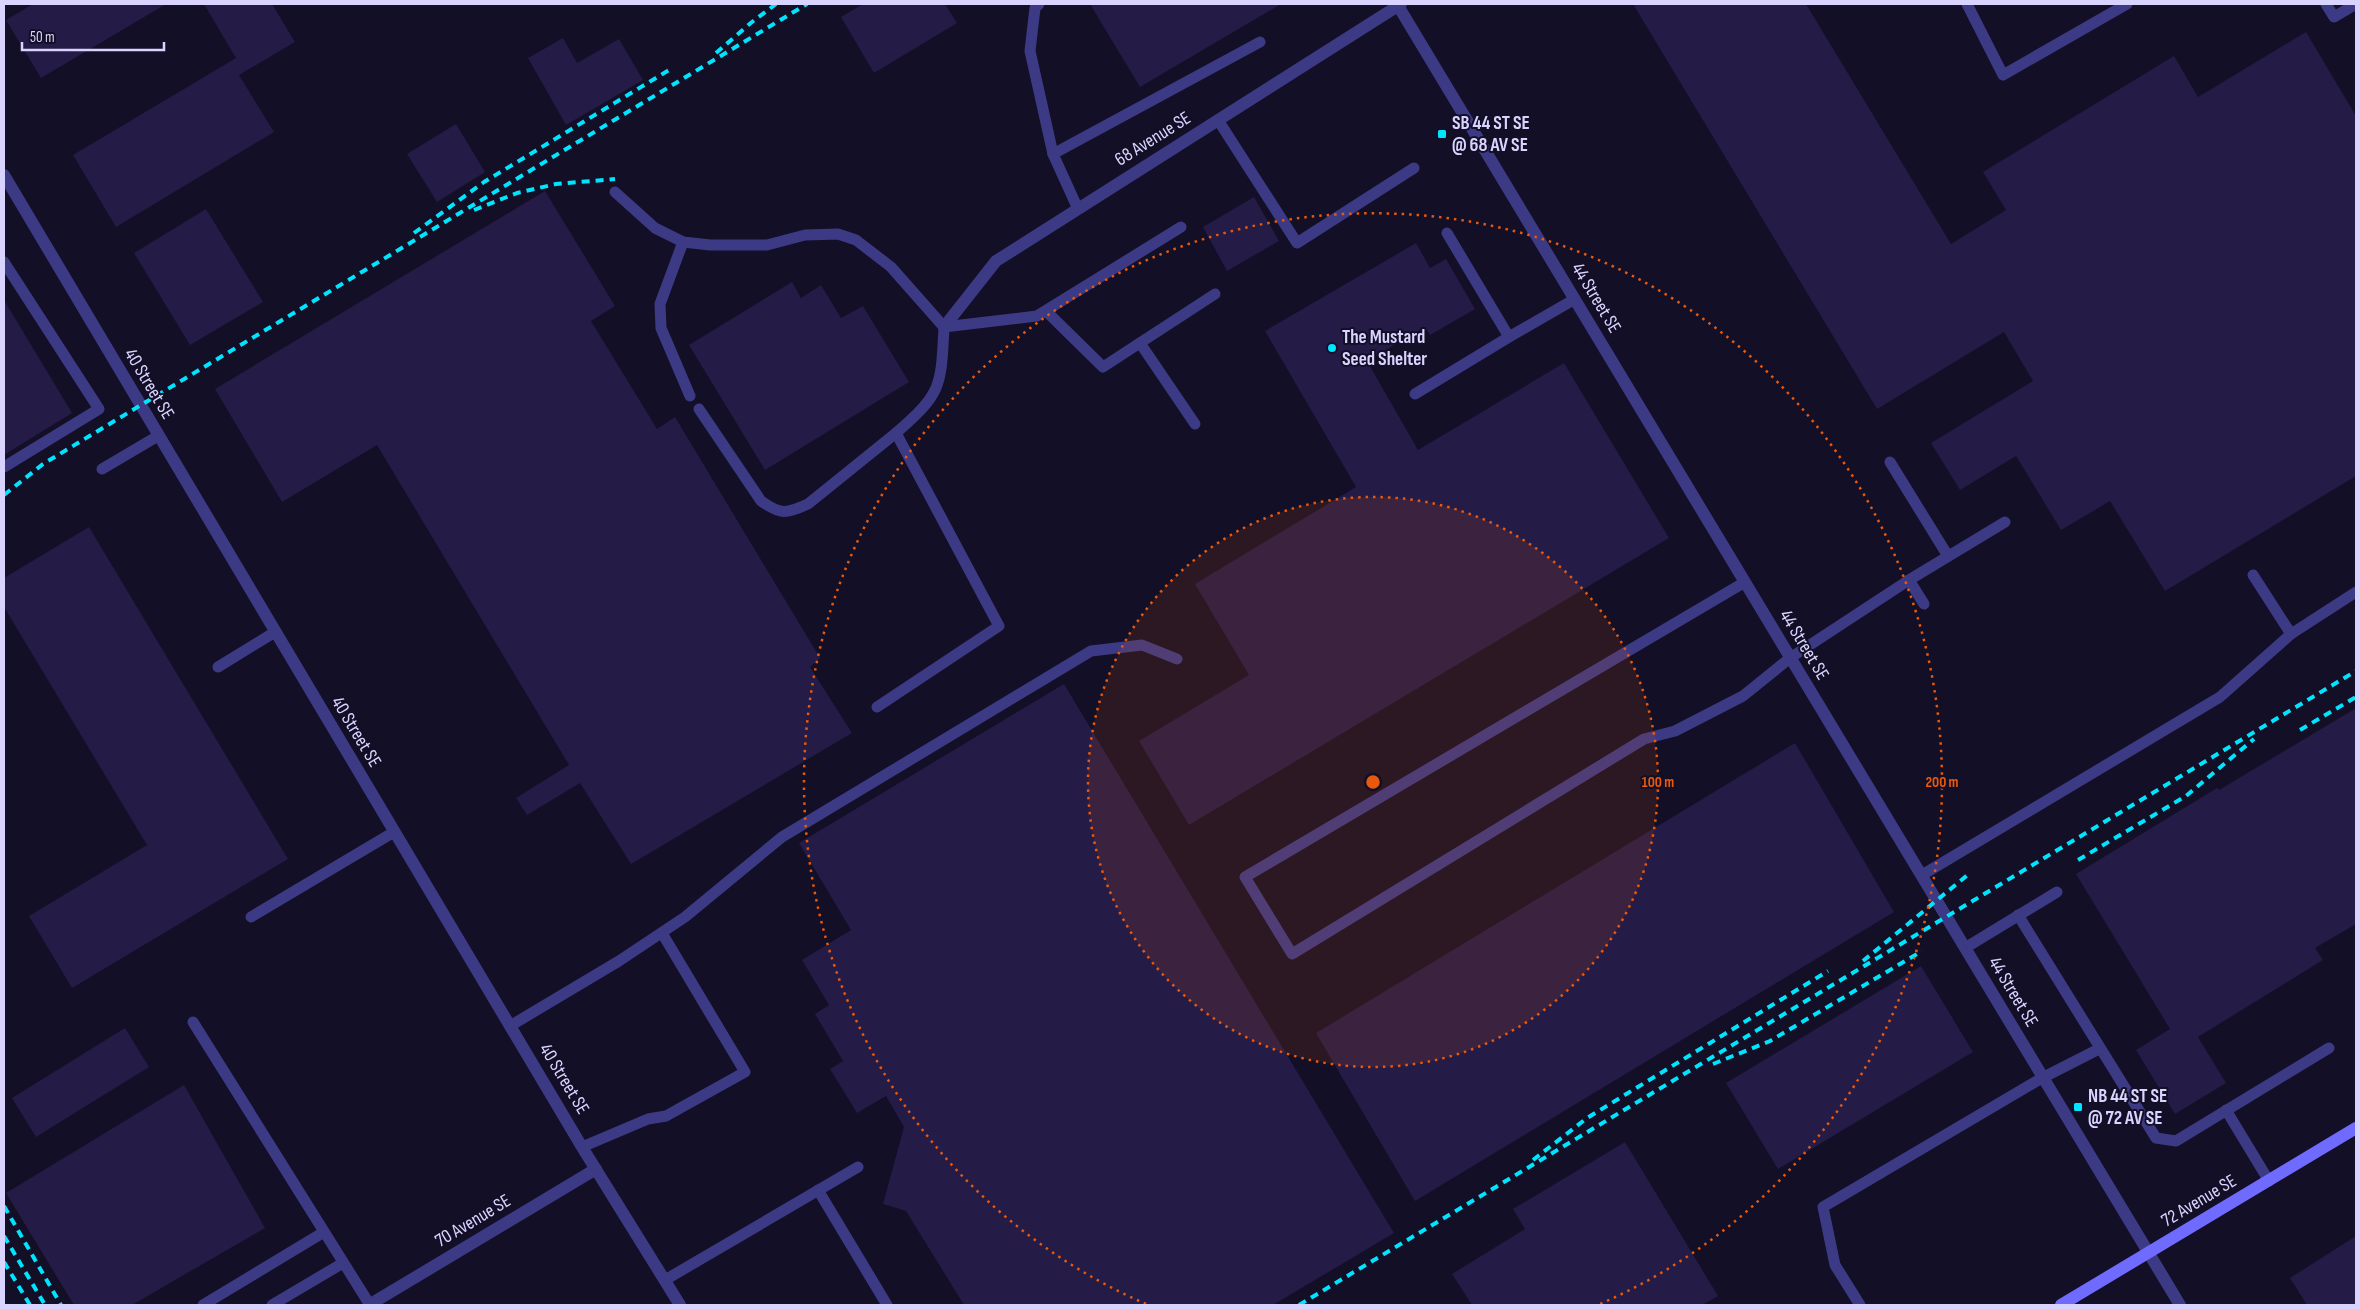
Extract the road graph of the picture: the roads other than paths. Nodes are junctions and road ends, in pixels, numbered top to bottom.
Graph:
1 (1039, 4) edge
2 (1399, 4) edge
3 (1967, 4) edge
4 (2127, 4) edge
5 (2326, 4) edge
6 (2356, 4) edge
7 (1260, 42) dead end
8 (1218, 120) junction
9 (1052, 154) junction
10 (1414, 168) dead end
11 (4, 175) edge
12 (615, 192) dead end
13 (1078, 209) junction
14 (1181, 227) dead end
15 (1447, 234) dead end
16 (683, 242) junction
17 (4, 262) edge
18 (1215, 294) dead end
19 (1575, 299) junction
20 (1046, 311) junction
21 (944, 327) junction
22 (1509, 337) junction
23 (1140, 343) junction
24 (1415, 394) dead end
25 (690, 396) dead end
26 (699, 409) dead end
27 (1195, 424) dead end
28 (896, 433) junction
29 (158, 436) junction
30 (1890, 462) dead end
31 (4, 468) edge
32 (102, 470) dead end
33 (2005, 522) dead end
34 (1948, 556) junction
35 (2253, 575) dead end
36 (1909, 580) junction
37 (1745, 582) junction
38 (2356, 592) edge
39 (1924, 604) dead end
40 (276, 632) junction
41 (2291, 634) junction
42 (1790, 658) junction
43 (1177, 659) dead end
44 (218, 667) dead end
45 (878, 707) dead end
46 (394, 832) junction
47 (1922, 875) junction
48 (2057, 892) dead end
49 (2018, 915) junction
50 (251, 917) dead end
51 (662, 933) junction
52 (1965, 948) junction
53 (193, 1022) dead end
54 (510, 1026) junction
55 (2099, 1048) junction
56 (2329, 1048) dead end
57 (2042, 1078) junction
58 (2226, 1110) junction
59 (2356, 1128) edge
60 (582, 1147) junction
61 (858, 1167) dead end
62 (596, 1169) junction
63 (2269, 1181) junction
64 (818, 1190) junction
65 (324, 1232) junction
66 (2149, 1252) junction
67 (343, 1262) junction
68 (665, 1280) junction
69 (203, 1305) edge
70 (272, 1305) edge
71 (369, 1305) edge
72 (680, 1305) edge
73 (887, 1305) edge
74 (1860, 1305) edge
75 (2061, 1305) edge
76 (2180, 1305) edge

1 - 9 lane
2 - 8 street, 68 Avenue SE
2 - 19 street, 44 Street SE
3 - 4 lane
5 - 6 lane
7 - 9 lane
8 - 10 lane
8 - 13 street, 68 Avenue SE
9 - 13 lane
11 - 29 street, 40 Street SE
12 - 16 lane
13 - 21 street, 68 Avenue SE
14 - 20 lane
15 - 22 lane
16 - 21 lane
16 - 25 lane
17 - 31 lane
18 - 23 lane
19 - 22 lane
19 - 37 street, 44 Street SE
20 - 21 lane
20 - 23 lane
21 - 28 lane
22 - 24 lane
23 - 27 lane
26 - 28 lane
28 - 45 lane
29 - 32 lane
29 - 40 street, 40 Street SE
30 - 34 lane
33 - 34 lane
34 - 36 lane
35 - 41 lane
36 - 39 lane
36 - 42 lane
37 - 42 street, 44 Street SE
37 - 42 lane
38 - 41 lane
40 - 44 lane
40 - 46 street, 40 Street SE
41 - 47 lane
42 - 47 street, 44 Street SE
43 - 51 lane
46 - 50 lane
46 - 54 street, 40 Street SE
47 - 52 street, 44 Street SE
48 - 49 lane
49 - 52 lane
49 - 55 lane
51 - 54 lane
51 - 60 lane
52 - 57 street, 44 Street SE
53 - 65 lane
54 - 60 street, 40 Street SE
55 - 57 lane
55 - 58 lane
56 - 58 lane
57 - 66 street, 44 Street SE
57 - 74 lane
58 - 63 lane
59 - 63 street, 72 Avenue SE
60 - 62 street, 40 Street SE
61 - 64 lane
62 - 68 street, 40 Street SE
62 - 71 street, 70 Avenue SE
63 - 66 street, 72 Avenue SE
64 - 68 lane
64 - 73 lane
65 - 67 lane
65 - 69 lane
66 - 75 street, 72 Avenue SE
66 - 76 street, 44 Street SE
67 - 70 lane
67 - 71 lane
68 - 72 street, 40 Street SE

